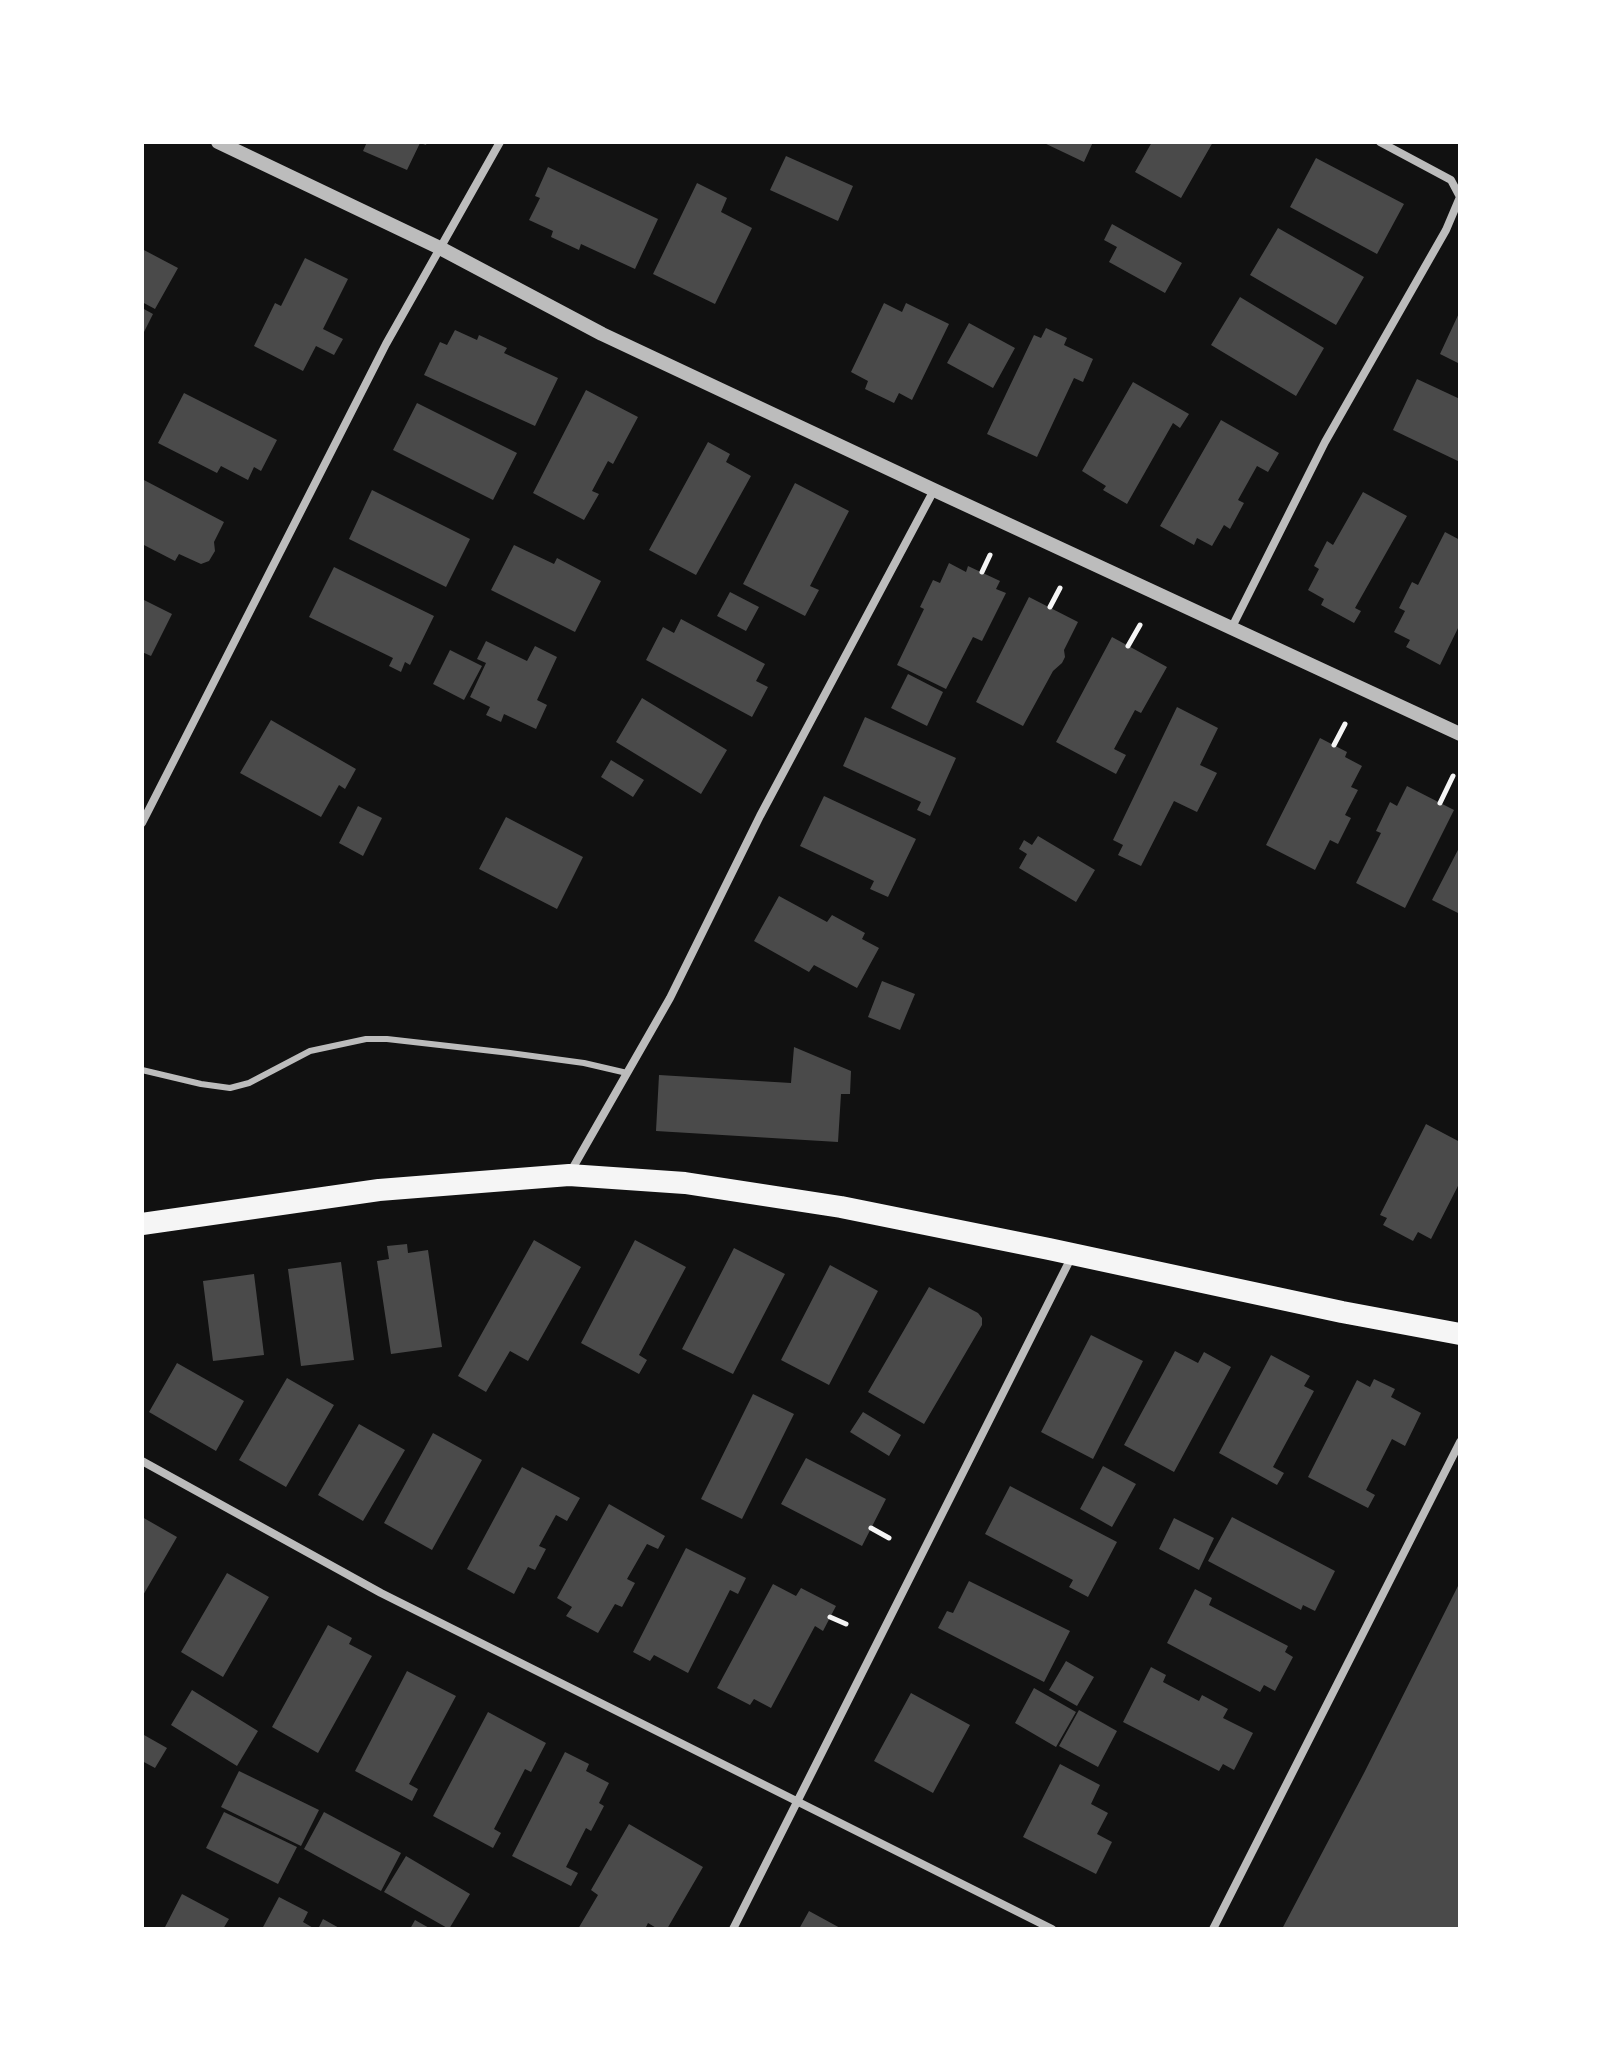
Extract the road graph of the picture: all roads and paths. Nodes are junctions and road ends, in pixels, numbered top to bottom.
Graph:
1 (218, 142) edge
2 (500, 142) edge
3 (1380, 142) edge
4 (440, 248) junction
5 (934, 490) junction
6 (990, 555) dead end
7 (982, 572) dead end
8 (1060, 588) dead end
9 (1050, 607) dead end
10 (1140, 625) dead end
11 (1231, 629) junction
12 (1128, 646) dead end
13 (1345, 724) dead end
14 (1460, 734) edge
15 (1334, 745) dead end
16 (1453, 776) dead end
17 (1440, 803) dead end
18 (142, 823) edge
19 (142, 1070) edge
20 (627, 1073) junction
21 (569, 1175) junction
22 (142, 1224) edge
23 (1073, 1254) junction
24 (1460, 1334) edge
25 (1460, 1442) edge
26 (142, 1461) edge
27 (871, 1528) dead end
28 (889, 1538) dead end
29 (830, 1617) dead end
30 (846, 1624) dead end
31 (797, 1801) junction
32 (733, 1929) edge
33 (1052, 1929) edge
34 (1213, 1929) edge

1 - 4 street
2 - 4 street
3 - 11 street
4 - 5 street
4 - 18 street
5 - 11 street
5 - 20 street
6 - 7 path
8 - 9 path
10 - 12 path
11 - 14 street
13 - 15 path
16 - 17 path
19 - 20 lane
20 - 21 street
21 - 22 highway
21 - 23 highway
23 - 24 highway
23 - 31 street
25 - 34 street
26 - 31 street
27 - 28 path
29 - 30 path
31 - 32 street
31 - 33 street

